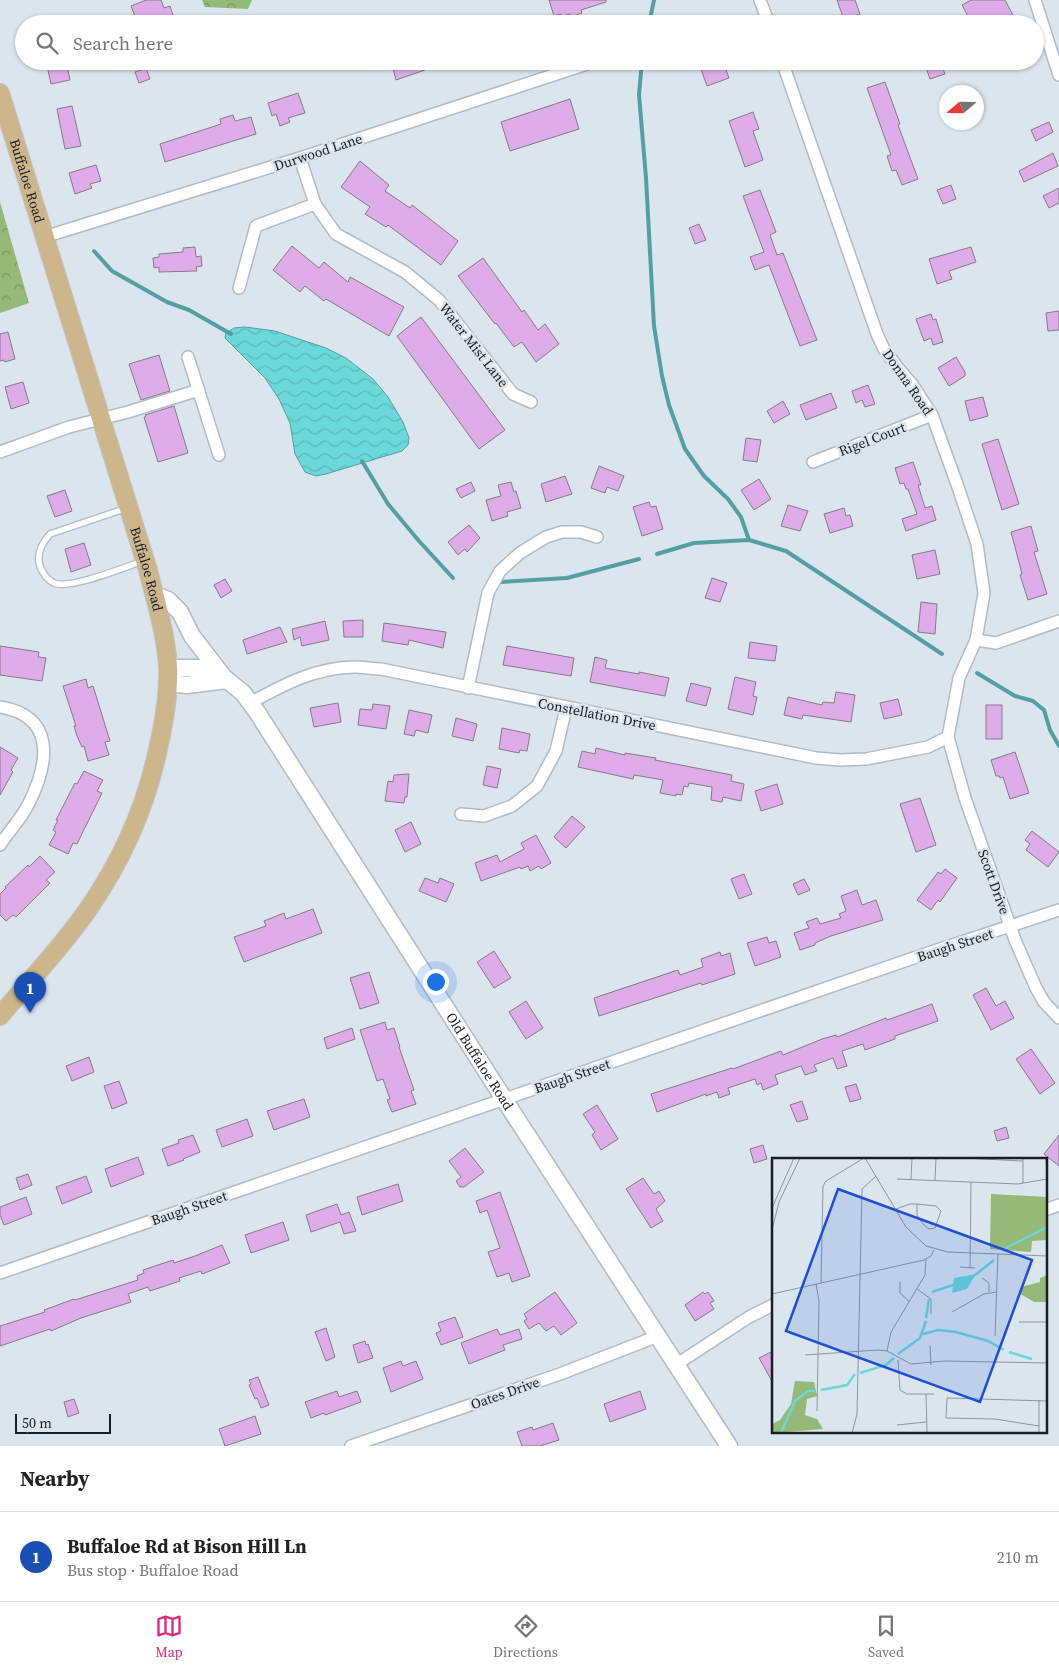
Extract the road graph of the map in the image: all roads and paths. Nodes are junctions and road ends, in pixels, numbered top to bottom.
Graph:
1 (760, 0) edge
2 (1035, 0) edge
3 (766, 15) edge
4 (1040, 15) edge
5 (1044, 28) edge
6 (569, 70) edge
7 (785, 70) edge
8 (1059, 75) edge
9 (0, 93) edge
10 (300, 158) junction
11 (315, 204) junction
12 (44, 237) junction
13 (239, 288) dead end
14 (188, 357) dead end
15 (199, 390) junction
16 (532, 402) dead end
17 (932, 416) junction
18 (101, 419) junction
19 (0, 452) edge
20 (219, 455) dead end
21 (812, 462) dead end
22 (129, 508) junction
23 (597, 537) dead end
24 (145, 560) junction
25 (155, 595) junction
26 (1059, 621) edge
27 (976, 640) junction
28 (168, 676) junction
29 (224, 678) junction
30 (468, 688) junction
31 (250, 703) junction
32 (0, 707) edge
33 (566, 708) junction
34 (948, 737) junction
35 (461, 814) dead end
36 (0, 845) edge
37 (1059, 910) edge
38 (1010, 926) junction
39 (3, 1006) edge
40 (1059, 1018) edge
41 (504, 1099) junction
42 (1059, 1205) edge
43 (1046, 1210) edge
44 (0, 1273) edge
45 (772, 1306) edge
46 (658, 1336) junction
47 (677, 1364) junction
48 (351, 1446) edge
49 (729, 1446) edge

1 - 3 street
2 - 4 street
5 - 8 street
6 - 10 street, Durwood Lane
7 - 17 street, Donna Road
9 - 12 main road, Buffaloe Road
10 - 11 street, Water Mist Lane
10 - 12 street, Durwood Lane
11 - 13 street
11 - 16 street, Water Mist Lane
12 - 18 main road, Buffaloe Road
14 - 15 street
15 - 18 street
15 - 20 street
17 - 21 street, Rigel Court
17 - 27 street, Donna Road
18 - 19 street
18 - 22 main road, Buffaloe Road
22 - 24 main road, Buffaloe Road
22 - 24 lane
23 - 30 street
24 - 25 main road, Buffaloe Road
25 - 28 main road, Buffaloe Road
25 - 29 street, Old Buffaloe Road
26 - 27 street
27 - 34 street, Donna Road
28 - 29 street
28 - 39 main road, Buffaloe Road
29 - 31 street, Old Buffaloe Road
30 - 31 street, Constellation Drive
30 - 33 street, Constellation Drive
31 - 41 street, Old Buffaloe Road
32 - 36 street
33 - 34 street, Constellation Drive
33 - 35 street
34 - 38 street, Scott Drive
37 - 38 street, Baugh Street
38 - 40 street, Scott Drive
38 - 41 street, Baugh Street
41 - 44 street, Baugh Street
41 - 46 street, Old Buffaloe Road
42 - 43 street
45 - 47 street
46 - 47 street, Old Buffaloe Road
46 - 48 street, Oates Drive
47 - 49 street, Old Buffaloe Road

